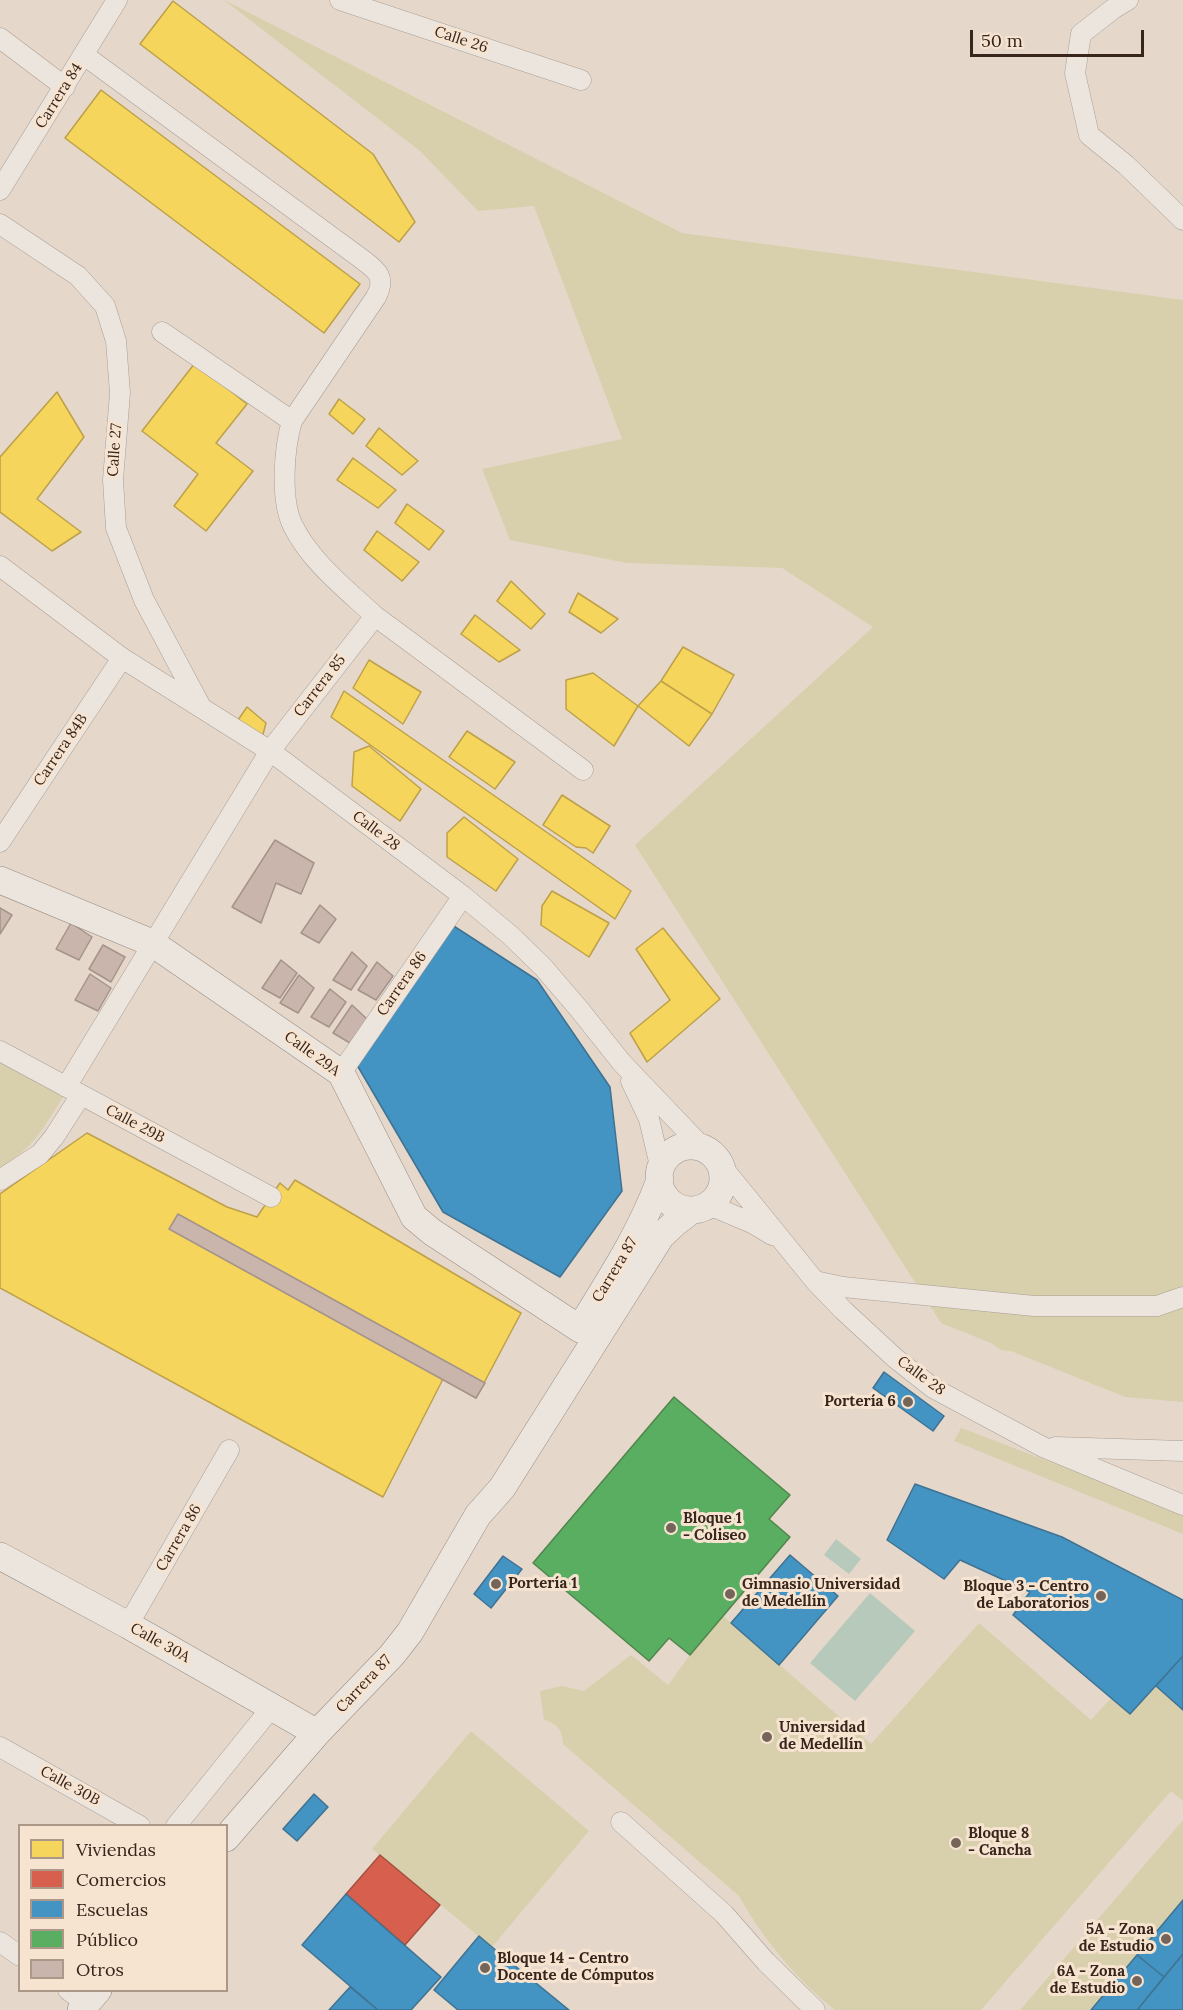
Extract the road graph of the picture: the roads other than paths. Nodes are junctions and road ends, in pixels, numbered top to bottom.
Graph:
1 (117, 0) edge
2 (340, 0) edge
3 (1128, 0) edge
4 (0, 38) edge
5 (84, 55) junction
6 (581, 80) dead end
7 (65, 87) junction
8 (0, 190) edge
9 (1183, 220) edge
10 (0, 224) edge
11 (162, 332) dead end
12 (292, 421) junction
13 (0, 566) edge
14 (375, 616) junction
15 (122, 658) junction
16 (202, 709) junction
17 (270, 751) junction
18 (583, 770) dead end
19 (0, 842) edge
20 (0, 880) edge
21 (463, 896) junction
22 (152, 943) junction
23 (0, 1051) edge
24 (622, 1063) junction
25 (341, 1073) junction
26 (74, 1091) junction
27 (713, 1157) junction
28 (660, 1175) junction
29 (0, 1180) edge
30 (271, 1197) dead end
31 (700, 1208) junction
32 (786, 1245) junction
33 (815, 1281) junction
34 (1183, 1297) edge
35 (580, 1329) junction
36 (1043, 1447) junction
37 (229, 1450) dead end
38 (1183, 1451) edge
39 (1183, 1505) edge
40 (478, 1515) junction
41 (0, 1556) edge
42 (128, 1625) junction
43 (272, 1707) junction
44 (317, 1733) junction
45 (0, 1747) edge
46 (621, 1822) dead end
47 (136, 1824) edge
48 (178, 1824) edge
49 (228, 1836) edge
50 (0, 1942) edge
51 (18, 1955) edge
52 (815, 2010) edge

1 - 5 street, Carrera 84
2 - 6 street, Calle 26
3 - 9 street
4 - 7 street
5 - 7 street, Carrera 84
5 - 12 street
7 - 8 street, Carrera 84
10 - 16 street, Calle 27
11 - 12 street
12 - 14 street
13 - 15 street, Calle 28
14 - 17 street, Carrera 85
14 - 18 street
15 - 16 street, Calle 28
15 - 19 street, Carrera 84B
16 - 17 street, Calle 28
17 - 21 street, Calle 28
17 - 22 street, Carrera 85
20 - 22 street, Calle 29A
21 - 24 street, Calle 28
21 - 25 street, Carrera 86
22 - 25 street, Calle 29A
22 - 26 street, Carrera 85
23 - 26 street, Calle 29B
24 - 27 street, Calle 28
24 - 28 street
25 - 35 street, Calle 29A
26 - 29 street, Carrera 85
26 - 30 street, Calle 29B
27 - 28 street
27 - 31 street
27 - 32 street, Calle 28
28 - 31 street
28 - 35 street, Carrera 87
31 - 32 street
31 - 40 street, Carrera 87
32 - 33 street, Calle 28
33 - 34 street
33 - 36 street, Calle 28
35 - 40 street, Carrera 87
36 - 38 street
36 - 39 street, Calle 28
37 - 42 street, Carrera 86
40 - 44 street, Carrera 87
41 - 42 street, Calle 30A
42 - 43 street, Calle 30A
43 - 44 street, Calle 30A
43 - 48 street
44 - 49 street, Carrera 87
45 - 47 street, Calle 30B
46 - 52 street
50 - 51 street

